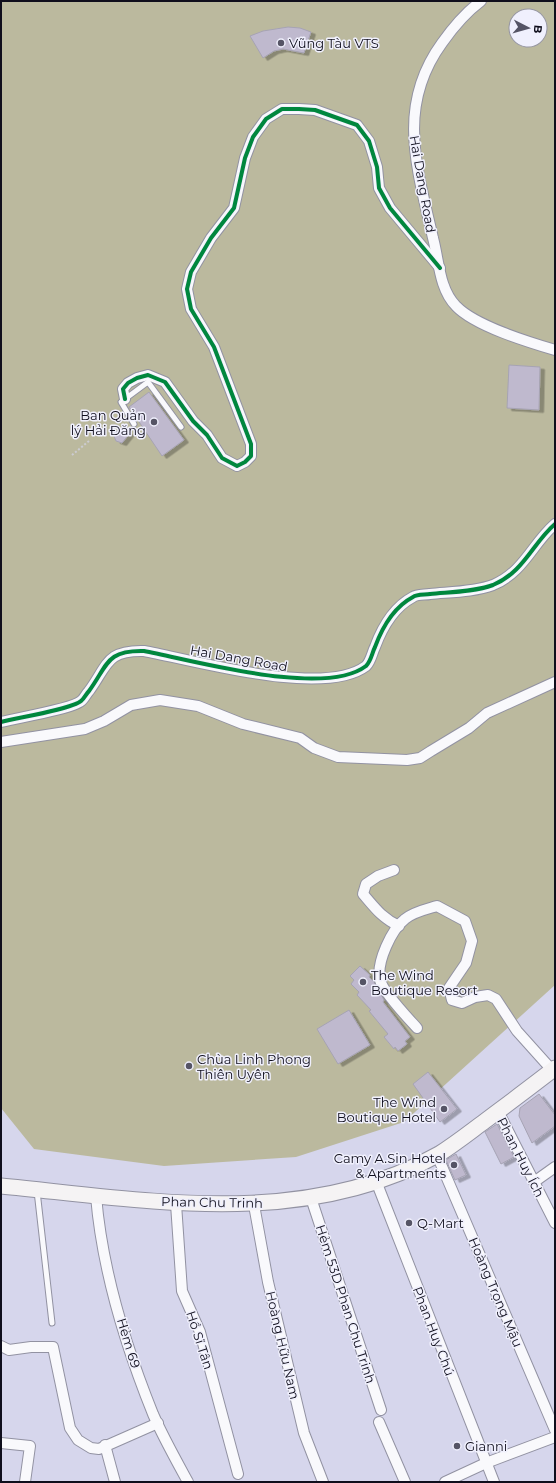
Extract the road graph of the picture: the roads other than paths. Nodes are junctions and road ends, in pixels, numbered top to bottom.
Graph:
1 (481, 1) edge
2 (440, 268) junction
3 (555, 350) edge
4 (125, 399) junction
5 (134, 424) dead end
6 (181, 427) dead end
7 (555, 524) edge
8 (555, 682) edge
9 (1, 722) edge
10 (1, 742) edge
11 (394, 870) dead end
12 (399, 926) junction
13 (417, 1028) dead end
14 (553, 1069) edge
15 (498, 1111) junction
16 (437, 1155) junction
17 (555, 1167) edge
18 (376, 1181) junction
19 (534, 1182) junction
20 (1, 1186) edge
21 (37, 1190) junction
22 (96, 1196) junction
23 (311, 1198) junction
24 (176, 1204) junction
25 (254, 1205) junction
26 (555, 1223) edge
27 (52, 1323) dead end
28 (1, 1346) edge
29 (381, 1410) dead end
30 (379, 1422) dead end
31 (158, 1423) junction
32 (555, 1430) edge
33 (555, 1437) edge
34 (1, 1443) edge
35 (105, 1446) junction
36 (486, 1464) junction
37 (238, 1474) dead end
38 (25, 1482) edge
39 (115, 1482) edge
40 (188, 1482) edge
41 (323, 1482) edge
42 (404, 1482) edge
43 (445, 1482) edge
44 (494, 1482) edge

1 - 2 street, Hai Dang Road
2 - 3 street, Hai Dang Road
2 - 4 street, Hai Dang Road
4 - 5 lane
4 - 6 lane
7 - 9 street, Hai Dang Road
8 - 10 street
11 - 12 street
12 - 13 street
12 - 14 street
14 - 15 main road, Phan Chu Trinh
15 - 16 main road, Phan Chu Trinh
15 - 19 street, Phan Huy Ích
16 - 18 main road, Phan Chu Trinh
16 - 32 street, Hoàng Trọng Mậu
17 - 19 street
18 - 23 main road, Phan Chu Trinh
18 - 36 street, Phan Huy Chú
19 - 26 street, Phan Huy Ích
20 - 21 main road, Phan Chu Trinh
21 - 22 main road, Phan Chu Trinh
21 - 27 lane
22 - 24 main road, Phan Chu Trinh
22 - 31 street, Hẻm 69
23 - 25 main road, Phan Chu Trinh
23 - 29 street, Hẻm 53D Phan Chu Trinh
24 - 25 main road, Phan Chu Trinh
24 - 37 street, Hồ Sĩ Tân
25 - 41 street, Hoàng Hữu Nam
28 - 35 street
30 - 42 street
31 - 35 street
31 - 40 street, Hẻm 69
33 - 36 street
34 - 38 street
35 - 39 street
36 - 43 street
36 - 44 street, Phan Huy Chú

